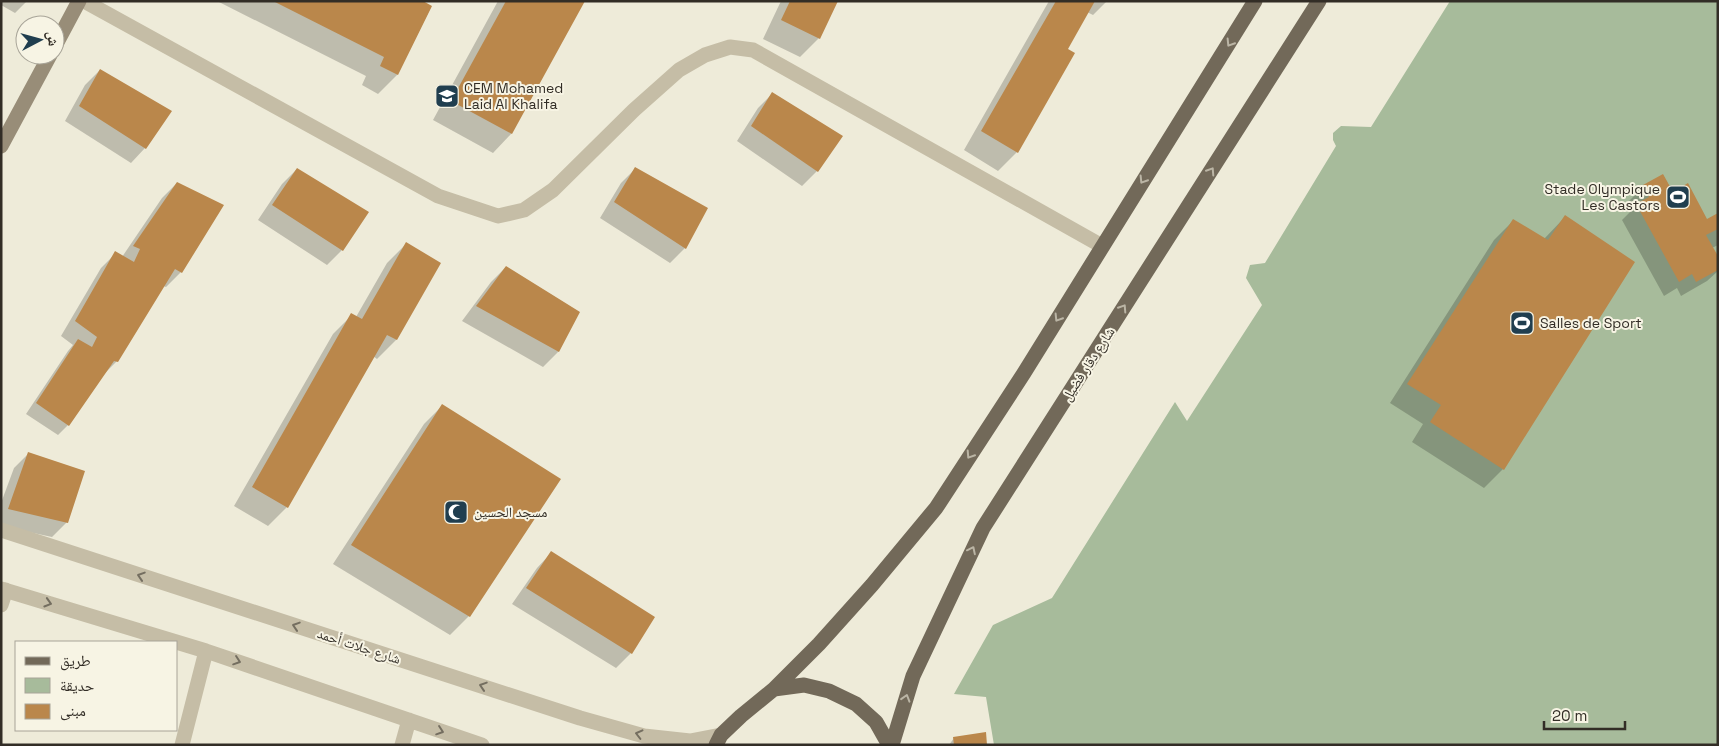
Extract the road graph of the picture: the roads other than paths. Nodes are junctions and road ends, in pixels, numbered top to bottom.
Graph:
1 (79, 1) edge
2 (84, 1) edge
3 (1255, 1) edge
4 (1319, 1) edge
5 (65, 27) edge
6 (45, 65) edge
7 (1, 146) edge
8 (1102, 246) junction
9 (1, 530) edge
10 (3, 589) edge
11 (1, 605) edge
12 (173, 641) edge
13 (178, 642) edge
14 (206, 651) junction
15 (774, 689) junction
16 (409, 720) junction
17 (719, 740) edge
18 (182, 745) edge
19 (402, 745) edge
20 (482, 745) edge
21 (890, 745) edge

1 - 5 main road
2 - 8 street
3 -> 8 main road
21 -> 4 main road, شارع دقار فضيل
6 - 7 main road
8 -> 15 main road
17 -> 9 street, شارع جلات أحمد
10 - 11 street
10 -> 12 street
13 -> 14 street
14 -> 16 street
14 - 18 street
15 - 17 main road
15 - 21 main road
16 - 19 street
16 -> 20 street

